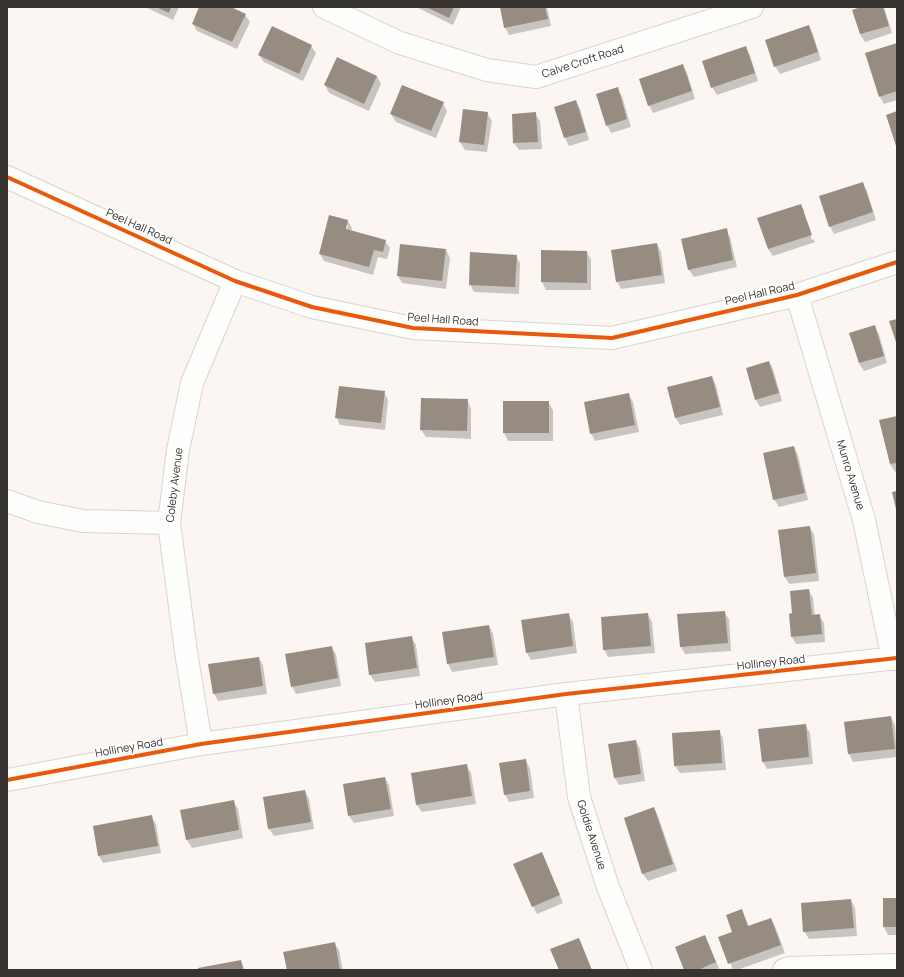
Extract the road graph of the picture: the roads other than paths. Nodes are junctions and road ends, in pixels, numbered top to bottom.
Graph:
1 (324, 7) edge
2 (752, 7) edge
3 (7, 177) edge
4 (897, 262) edge
5 (235, 281) junction
6 (796, 295) junction
7 (7, 501) edge
8 (169, 523) junction
9 (895, 658) edge
10 (566, 694) junction
11 (201, 744) junction
12 (7, 780) edge
13 (897, 965) edge
14 (641, 970) edge
15 (784, 970) edge

1 - 2 street, Calve Croft Road
3 - 5 street, Peel Hall Road
4 - 6 street, Peel Hall Road
5 - 6 street, Peel Hall Road
5 - 8 street, Coleby Avenue
6 - 9 street, Munro Avenue
7 - 8 street
8 - 11 street, Coleby Avenue
9 - 10 street, Holliney Road
10 - 11 street, Holliney Road
10 - 14 street, Goldie Avenue
11 - 12 street, Holliney Road
13 - 15 street

